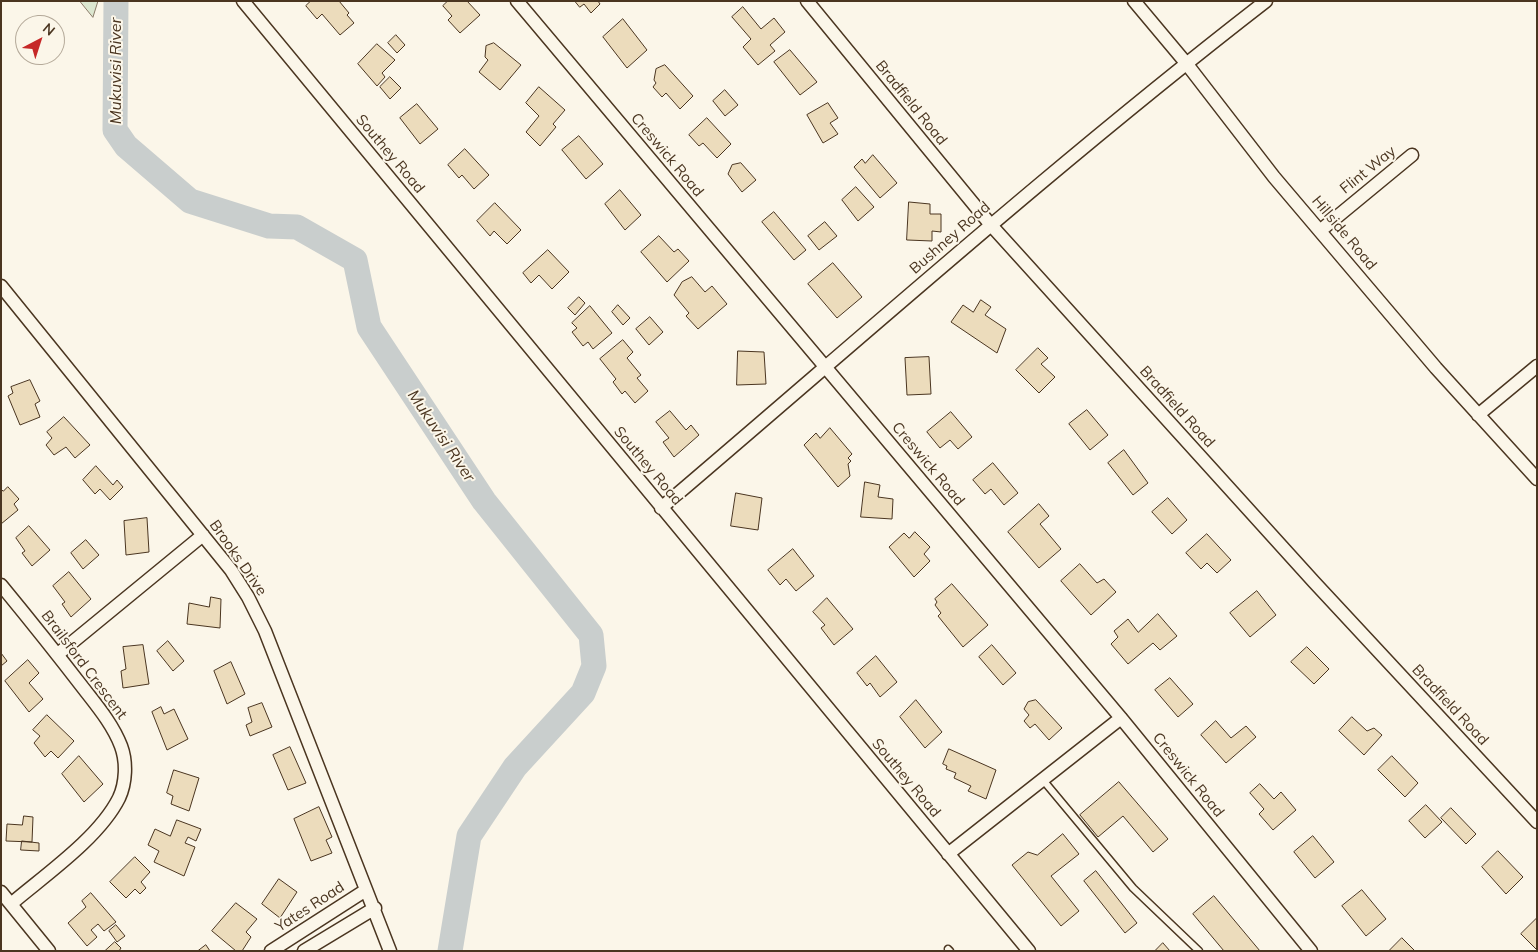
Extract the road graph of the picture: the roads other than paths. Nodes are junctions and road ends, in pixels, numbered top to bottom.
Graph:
1 (243, 1) edge
2 (518, 1) edge
3 (807, 1) edge
4 (1134, 1) edge
5 (1266, 1) edge
6 (1186, 64) junction
7 (1412, 154) dead end
8 (990, 224) junction
9 (1320, 230) junction
10 (1, 286) edge
11 (1537, 366) edge
12 (826, 368) junction
13 (1478, 415) junction
14 (1537, 479) edge
15 (661, 508) junction
16 (203, 535) junction
17 (1, 585) edge
18 (58, 654) junction
19 (1121, 718) junction
20 (1042, 780) junction
21 (1537, 822) edge
22 (948, 854) junction
23 (366, 890) junction
24 (1, 892) edge
25 (11, 904) junction
26 (374, 908) junction
27 (48, 951) edge
28 (271, 951) edge
29 (304, 951) edge
30 (390, 951) edge
31 (1029, 951) edge
32 (1199, 951) edge
33 (1311, 951) edge

1 - 15 street, Southey Road
2 - 12 street, Creswick Road
3 - 8 street, Bradfield Road
4 - 6 street, Hillside Road
5 - 6 street, Bushney Road
6 - 8 street, Bushney Road
6 - 9 street, Hillside Road
7 - 9 street, Flint Way
8 - 12 street, Bushney Road
8 - 21 street, Bradfield Road
9 - 13 street, Hillside Road
10 - 16 street, Brooks Drive
11 - 13 street
12 - 15 street, Bushney Road
12 - 19 street, Creswick Road
13 - 14 street, Hillside Road
15 - 22 street, Southey Road
16 - 18 street
16 - 23 street, Brooks Drive
17 - 18 street, Brailsford Crescent
18 - 25 street, Brailsford Crescent
19 - 20 street
19 - 33 street, Creswick Road
20 - 22 street
20 - 32 lane
22 - 31 street, Southey Road
23 - 26 street, Brooks Drive
23 - 28 street, Yates Road
24 - 25 street
25 - 27 street
26 - 29 street
26 - 30 street, Brooks Drive

